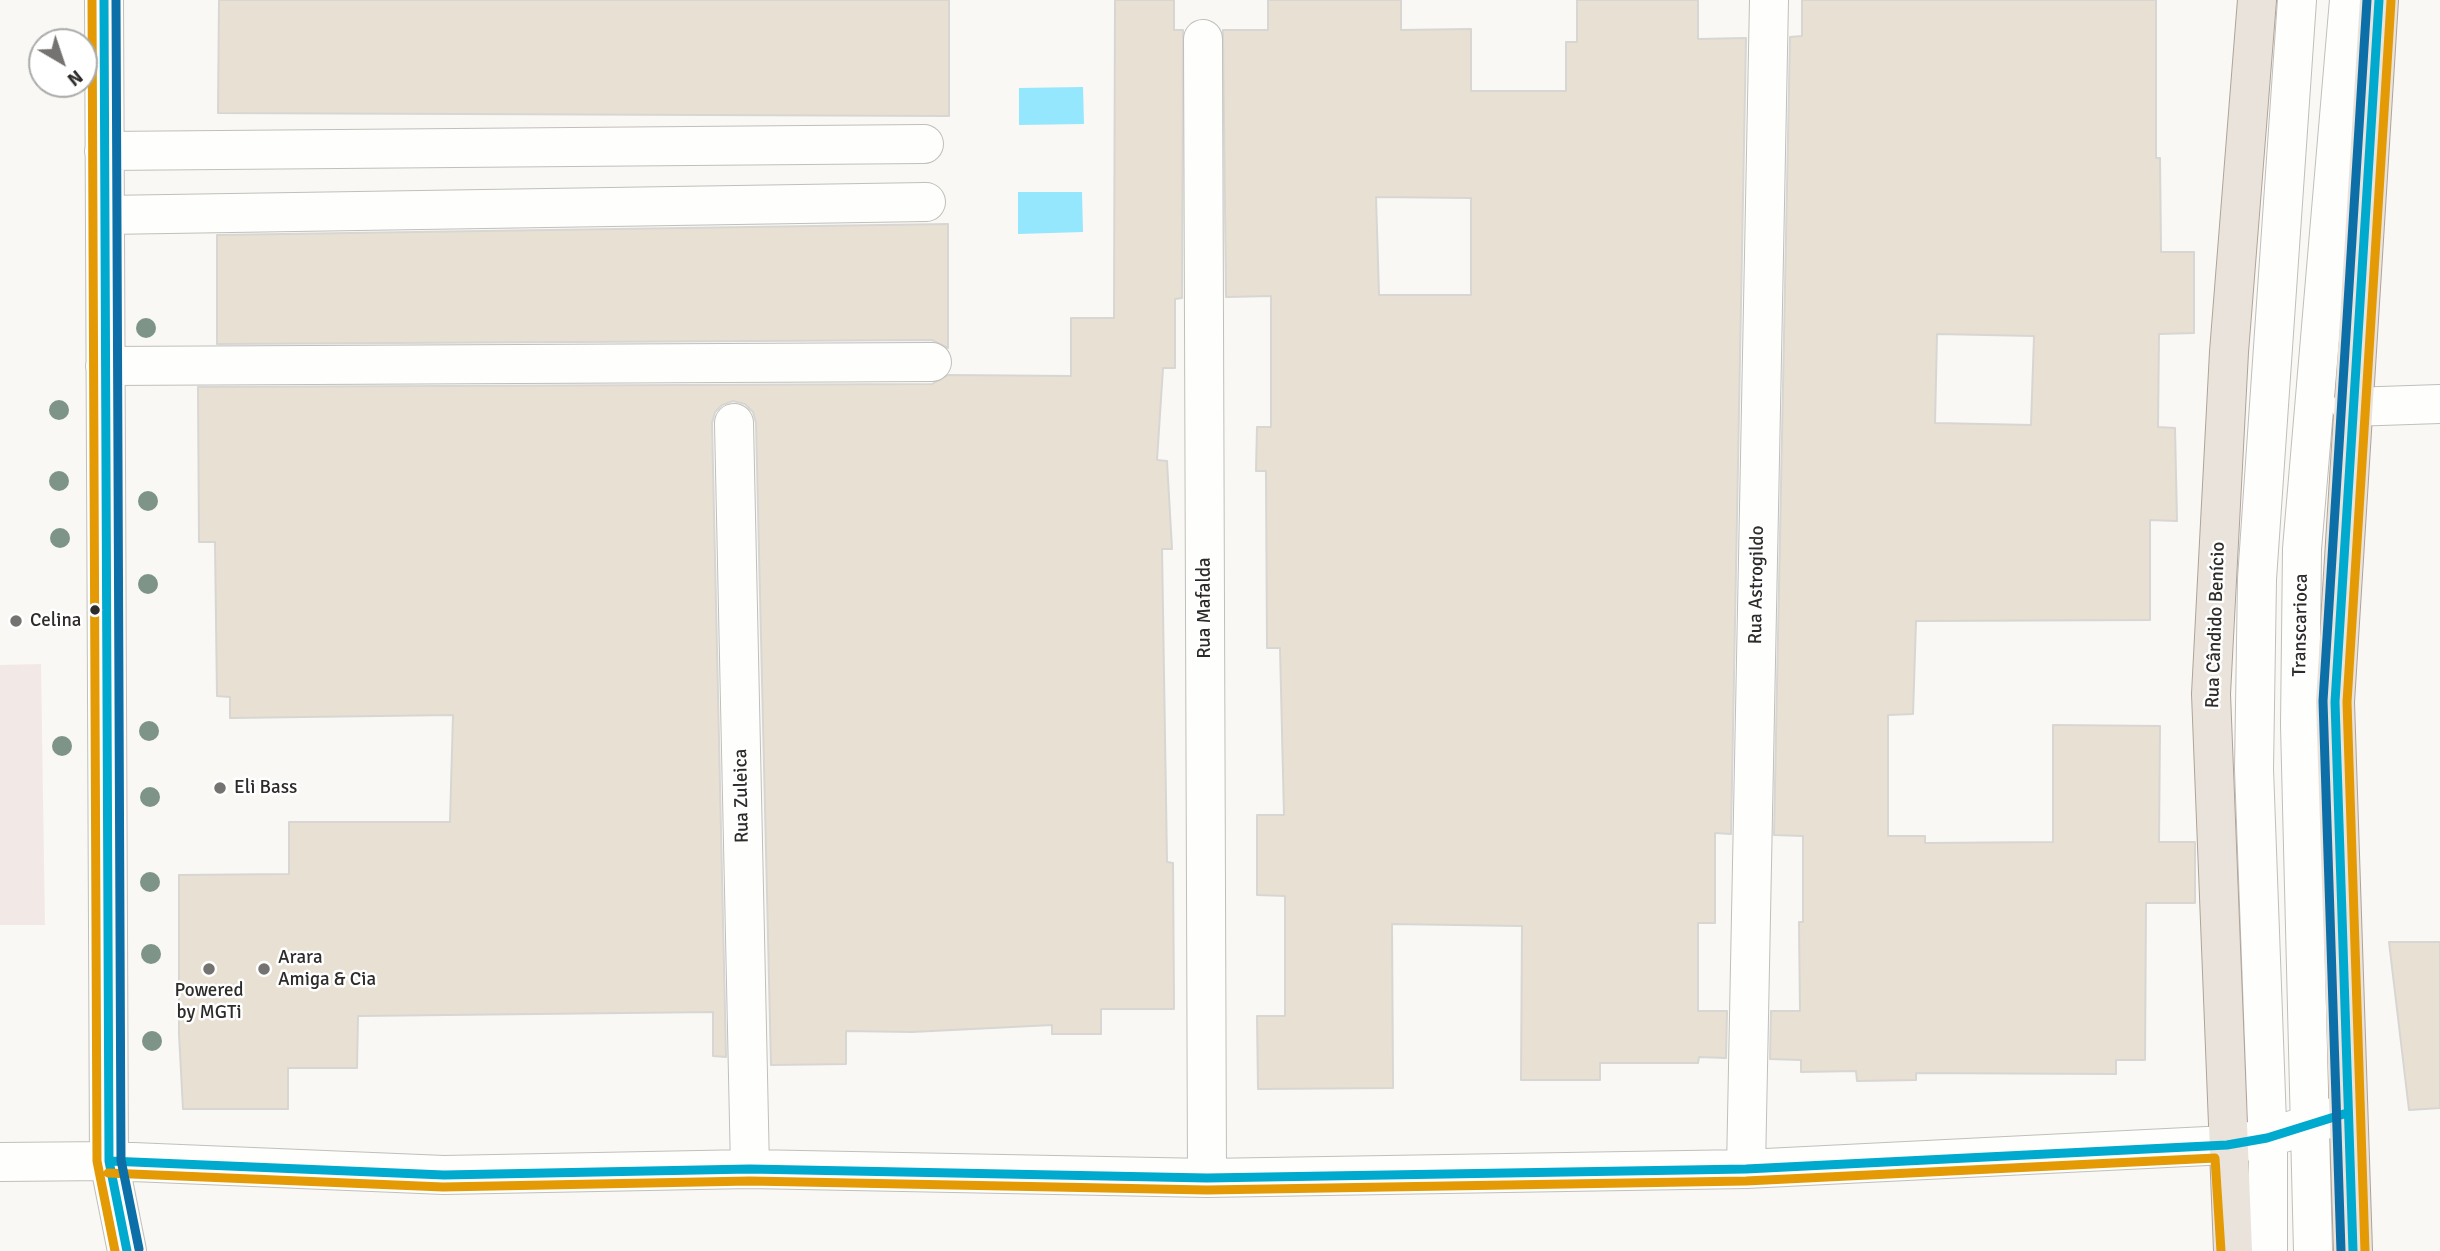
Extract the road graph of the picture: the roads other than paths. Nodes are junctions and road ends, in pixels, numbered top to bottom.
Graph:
1 (104, 0) edge
2 (1769, 0) edge
3 (2257, 0) edge
4 (2297, 0) edge
5 (2349, 0) edge
6 (2379, 0) edge
7 (1203, 39) dead end
8 (924, 144) dead end
9 (104, 151) junction
10 (926, 202) dead end
11 (105, 215) junction
12 (932, 362) dead end
13 (105, 366) junction
14 (2440, 404) edge
15 (2351, 407) junction
16 (734, 423) dead end
17 (2347, 1113) junction
18 (2308, 1127) junction
19 (2267, 1138) junction
20 (2227, 1145) junction
21 (109, 1161) junction
22 (0, 1162) edge
23 (750, 1169) junction
24 (1746, 1169) junction
25 (1207, 1178) junction
26 (127, 1251) edge
27 (2232, 1251) edge
28 (2268, 1251) edge
29 (2313, 1251) edge
30 (2353, 1251) edge

1 - 9 street
2 - 24 street, Rua Astrogildo
3 - 20 main road, Rua Cândido Benício
4 - 19 street
5 - 18 street, Transcarioca
6 - 15 main road
7 - 25 street, Rua Mafalda
8 - 9 street
9 - 11 street
10 - 11 street
11 - 13 street
12 - 13 street
13 - 21 street
14 - 15 street
15 - 17 main road
16 - 23 street, Rua Zuleica
17 - 18 street
17 - 30 main road
18 - 19 street
18 - 29 street, Transcarioca
19 - 20 street
19 - 28 street
20 - 24 street
20 - 27 main road, Rua Cândido Benício
21 - 22 street
21 - 23 street
21 - 26 street
23 - 25 street
24 - 25 street

